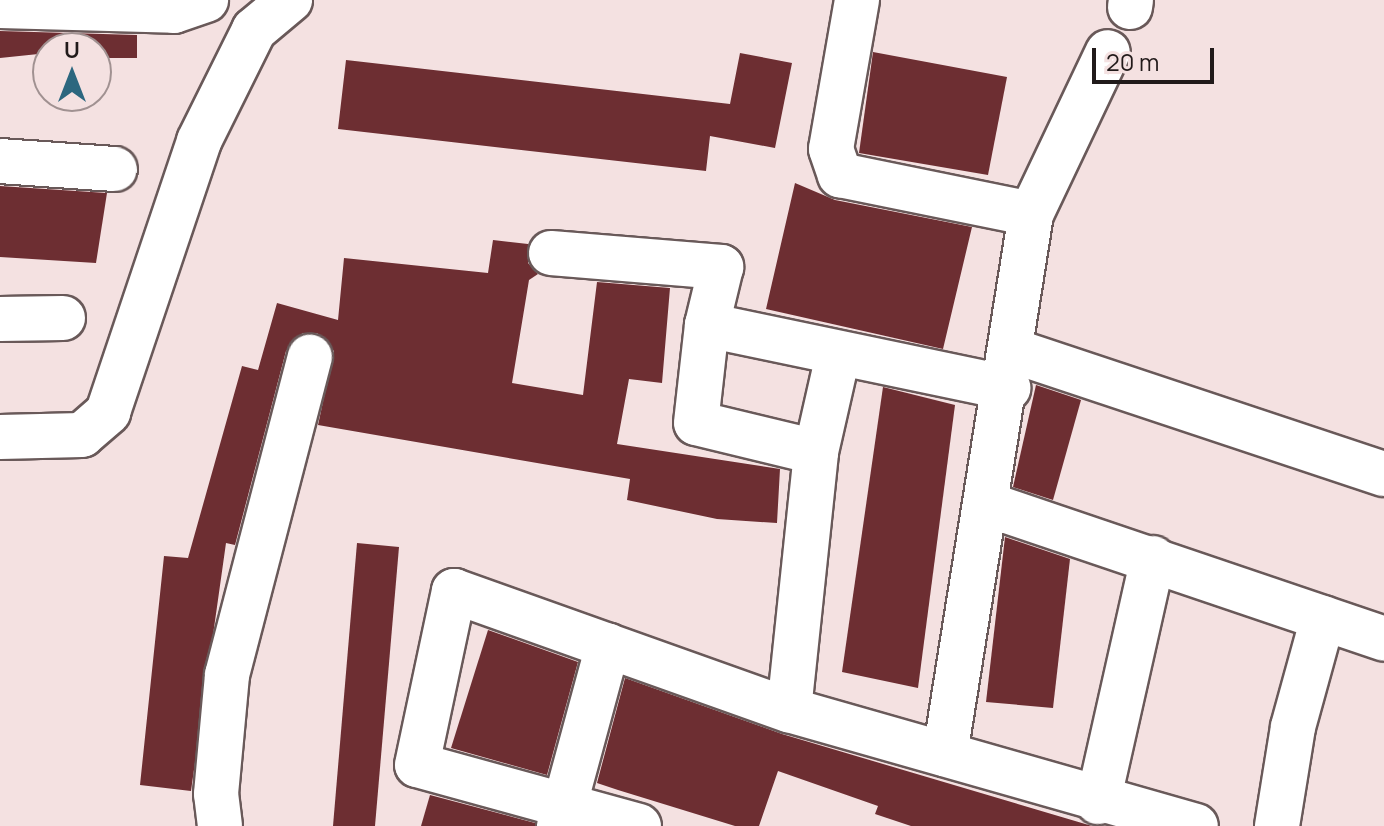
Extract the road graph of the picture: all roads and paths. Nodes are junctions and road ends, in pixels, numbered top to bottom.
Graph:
1 (206, 0) edge
2 (290, 0) edge
3 (857, 0) edge
4 (0, 6) edge
5 (1108, 52) dead end
6 (0, 161) edge
7 (115, 169) dead end
8 (1031, 214) junction
9 (551, 253) dead end
10 (63, 318) dead end
11 (0, 319) edge
12 (707, 325) junction
13 (838, 355) junction
14 (310, 357) dead end
15 (1011, 369) junction
16 (0, 437) edge
17 (816, 452) junction
18 (1384, 474) edge
19 (989, 505) junction
20 (1153, 558) junction
21 (1323, 618) junction
22 (1384, 639) edge
23 (608, 646) junction
24 (789, 710) junction
25 (945, 754) junction
26 (1124, 813) edge
27 (561, 816) edge
28 (220, 826) edge
29 (639, 826) edge
30 (1196, 826) edge
31 (1277, 826) edge

1 - 4 street
2 - 16 street
3 - 8 street
5 - 8 street
6 - 7 street
8 - 15 street
9 - 12 street
10 - 11 street
12 - 13 street
12 - 17 street
13 - 15 street
13 - 17 street
14 - 28 street
15 - 18 street
15 - 19 street
17 - 24 street
19 - 20 street
19 - 25 street
20 - 21 street
20 - 26 street
21 - 22 street
21 - 31 street
23 - 24 street
23 - 27 street
23 - 27 street
24 - 25 street
25 - 26 street
26 - 30 street
27 - 29 street

